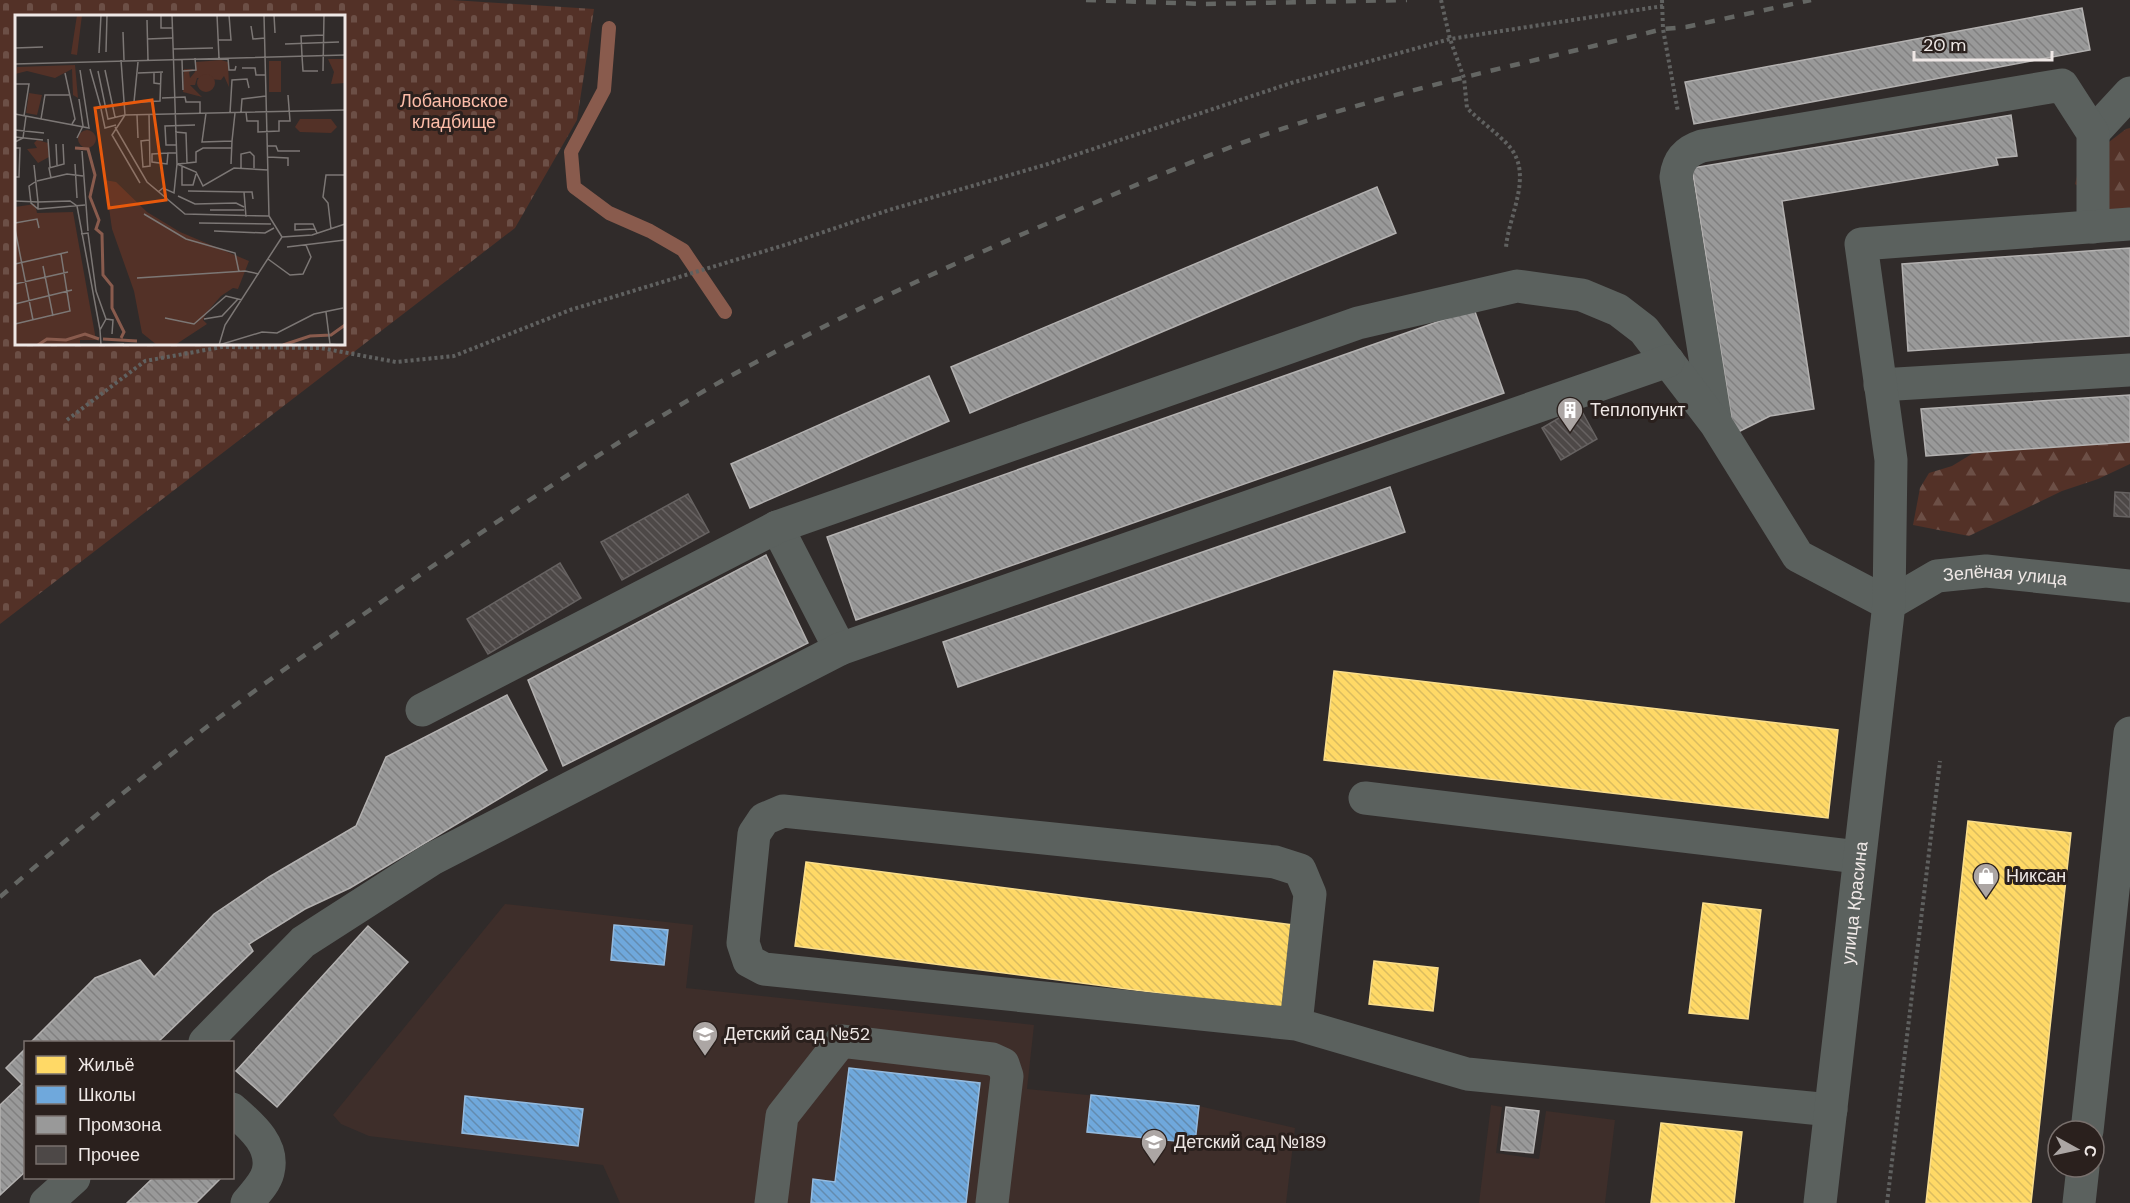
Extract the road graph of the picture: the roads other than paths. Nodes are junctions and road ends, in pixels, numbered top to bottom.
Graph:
1 (2130, 93) edge
2 (2093, 133) junction
3 (2130, 224) edge
4 (2093, 227) junction
5 (1668, 361) junction
6 (2130, 370) edge
7 (1880, 385) junction
8 (1716, 424) junction
9 (777, 527) junction
10 (2130, 586) edge
11 (1888, 604) junction
12 (840, 649) junction
13 (422, 710) dead end
14 (2130, 733) edge
15 (1365, 798) dead end
16 (2126, 821) edge
17 (1858, 857) junction
18 (1296, 1024) junction
19 (206, 1041) edge
20 (1831, 1110) junction
21 (234, 1111) edge
22 (2089, 1119) edge
23 (73, 1179) edge
24 (2082, 1179) edge
25 (46, 1203) edge
26 (247, 1203) edge
27 (771, 1203) edge
28 (992, 1203) edge
29 (1820, 1203) edge
30 (2079, 1203) edge

1 - 2 street
2 - 4 street
2 - 8 street
3 - 4 street
4 - 7 street, улица Красина
5 - 8 street
5 - 9 street
5 - 12 street
6 - 7 street
7 - 11 street, улица Красина
8 - 11 street
9 - 12 street
9 - 13 street
10 - 11 street, Зелёная улица
11 - 17 street, улица Красина
12 - 19 street
14 - 16 street
15 - 17 street
16 - 22 street
17 - 20 street, улица Красина
18 - 18 street
18 - 20 street
20 - 29 street, улица Красина
21 - 26 street
23 - 25 street
24 - 30 street
27 - 28 street

